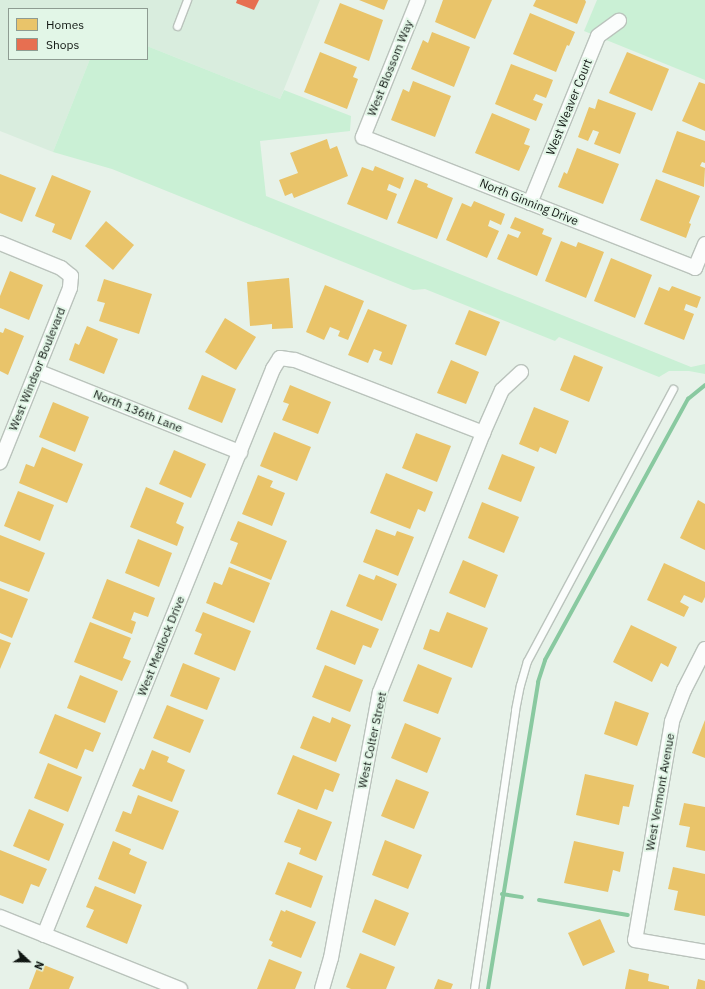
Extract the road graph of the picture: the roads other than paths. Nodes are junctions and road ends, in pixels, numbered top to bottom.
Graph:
1 (187, 0) edge
2 (418, 0) edge
3 (619, 21) dead end
4 (177, 26) dead end
5 (363, 137) joint
6 (530, 203) junction
7 (0, 243) edge
8 (705, 244) edge
9 (37, 371) junction
10 (521, 372) dead end
11 (673, 389) dead end
12 (482, 433) junction
13 (240, 452) junction
14 (0, 462) edge
15 (705, 649) edge
16 (0, 917) edge
17 (44, 935) junction
18 (705, 952) edge
19 (180, 989) edge
20 (322, 989) edge
21 (474, 989) edge

1 - 4 lane
2 - 5 street, West Blossom Way
3 - 6 street, West Weaver Court
5 - 6 street, North Ginning Drive
6 - 8 street, North Ginning Drive
7 - 9 street, West Windsor Boulevard
9 - 13 street, North 136th Lane
9 - 14 street, West Windsor Boulevard
10 - 12 street, West Colter Street
11 - 21 lane
12 - 13 street, West Medlock Drive
12 - 20 street, West Colter Street
13 - 17 street, West Medlock Drive
15 - 18 street, West Vermont Avenue
16 - 17 street
17 - 19 street

